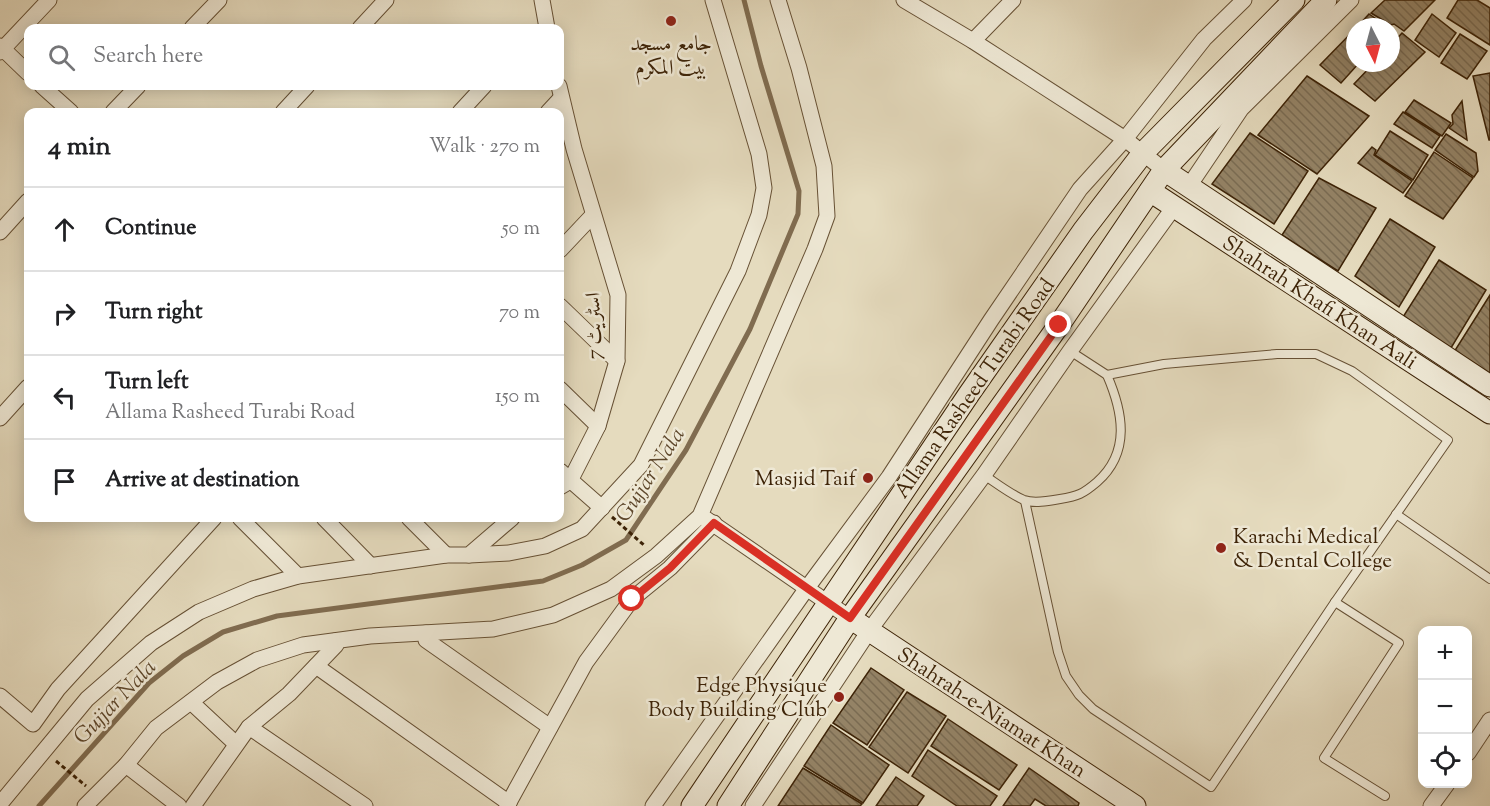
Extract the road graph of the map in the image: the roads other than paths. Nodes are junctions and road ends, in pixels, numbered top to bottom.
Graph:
1 (49, 0) edge
2 (219, 0) edge
3 (386, 0) edge
4 (542, 0) edge
5 (713, 0) edge
6 (778, 0) edge
7 (904, 0) edge
8 (1013, 0) edge
9 (1244, 0) edge
10 (1294, 0) edge
11 (1326, 0) edge
12 (1351, 0) edge
13 (25, 24) edge
14 (196, 24) edge
15 (364, 24) edge
16 (543, 24) edge
17 (24, 26) edge
18 (973, 41) junction
19 (1, 49) edge
20 (24, 69) edge
21 (46, 90) edge
22 (134, 90) edge
23 (304, 90) edge
24 (480, 90) edge
25 (560, 92) edge
26 (67, 108) edge
27 (116, 108) edge
28 (287, 108) edge
29 (464, 108) edge
30 (550, 108) edge
31 (1125, 139) junction
32 (1143, 153) junction
33 (1164, 170) junction
34 (1189, 186) junction
35 (1150, 191) junction
36 (24, 205) edge
37 (1174, 207) junction
38 (593, 215) junction
39 (0, 232) edge
40 (564, 246) edge
41 (564, 310) edge
42 (1070, 351) junction
43 (617, 362) junction
44 (1107, 375) junction
45 (1490, 386) edge
46 (24, 391) edge
47 (564, 393) edge
48 (1490, 413) edge
49 (0, 418) edge
50 (598, 426) junction
51 (984, 475) junction
52 (564, 478) edge
53 (564, 481) edge
54 (1025, 501) junction
55 (604, 510) junction
56 (1396, 514) junction
57 (707, 520) junction
58 (210, 522) edge
59 (244, 522) edge
60 (328, 522) edge
61 (413, 522) edge
62 (507, 522) edge
63 (446, 555) junction
64 (469, 555) junction
65 (656, 556) junction
66 (371, 566) junction
67 (670, 568) junction
68 (298, 576) junction
69 (1490, 579) edge
70 (807, 588) junction
71 (828, 602) junction
72 (1335, 602) junction
73 (850, 618) junction
74 (869, 631) junction
75 (426, 633) junction
76 (335, 641) junction
77 (316, 666) junction
78 (0, 696) edge
79 (190, 702) junction
80 (1490, 720) edge
81 (249, 727) junction
82 (550, 727) junction
83 (236, 744) junction
84 (1472, 746) edge
85 (126, 765) junction
86 (1444, 788) edge
87 (1385, 796) dead end
88 (0, 804) edge
89 (199, 804) edge
90 (508, 804) edge
91 (85, 806) edge
92 (178, 806) edge
93 (365, 806) edge
94 (653, 806) edge
95 (692, 806) edge
96 (728, 806) edge
97 (753, 806) edge
98 (1135, 806) edge
99 (1431, 806) edge

1 - 13 street
2 - 14 street
3 - 15 street
4 - 16 street
5 - 55 street
6 - 57 street
7 - 18 street
8 - 18 street
9 - 31 street
10 - 32 main road, Allama Rasheed Turabi Road
11 - 33 main road, Allama Rasheed Turabi Road
12 - 34 street
17 - 19 street
18 - 31 street
19 - 20 street
21 - 26 street
22 - 27 street
23 - 28 street
24 - 29 street
25 - 30 street
25 - 38 street, اسٹریٹ 7
31 - 32 street
31 - 70 street
32 - 33 street
32 - 71 main road, Allama Rasheed Turabi Road
33 - 34 main road, Shahrah Khafi Khan Aali
33 - 35 main road, Allama Rasheed Turabi Road
34 - 45 main road, Shahrah Khafi Khan Aali
35 - 37 main road, Shahrah Khafi Khan Aali
35 - 73 main road, Allama Rasheed Turabi Road
36 - 39 street
37 - 42 street
37 - 48 main road, Shahrah Khafi Khan Aali
38 - 40 street
38 - 43 street, اسٹریٹ 7
41 - 43 street
42 - 44 lane
42 - 51 street
43 - 50 street, اسٹریٹ 7
44 - 54 lane
44 - 56 lane
46 - 49 street
47 - 50 street
50 - 52 street, اسٹریٹ 7
51 - 54 lane
51 - 74 street
53 - 55 street
54 - 72 lane
55 - 64 street
56 - 69 lane
56 - 72 lane
57 - 65 street
57 - 67 street
57 - 70 street
58 - 78 street
59 - 68 street
60 - 66 street
61 - 63 street
62 - 64 street
63 - 64 street
63 - 66 street
65 - 67 street
65 - 75 street
66 - 68 street
67 - 82 street
68 - 88 street
70 - 71 street
70 - 94 street
71 - 73 street
71 - 95 main road, Allama Rasheed Turabi Road
72 - 87 lane
73 - 74 main road, Shahrah-e-Niamat Khan
73 - 96 main road, Allama Rasheed Turabi Road
74 - 97 street
74 - 98 main road, Shahrah-e-Niamat Khan
75 - 76 street
75 - 82 street
76 - 77 street
76 - 79 street
77 - 81 street
77 - 90 street
79 - 83 street
79 - 85 street
80 - 84 street
81 - 83 street
81 - 93 street
82 - 90 street
83 - 89 street
85 - 91 street
85 - 92 street
86 - 99 street

